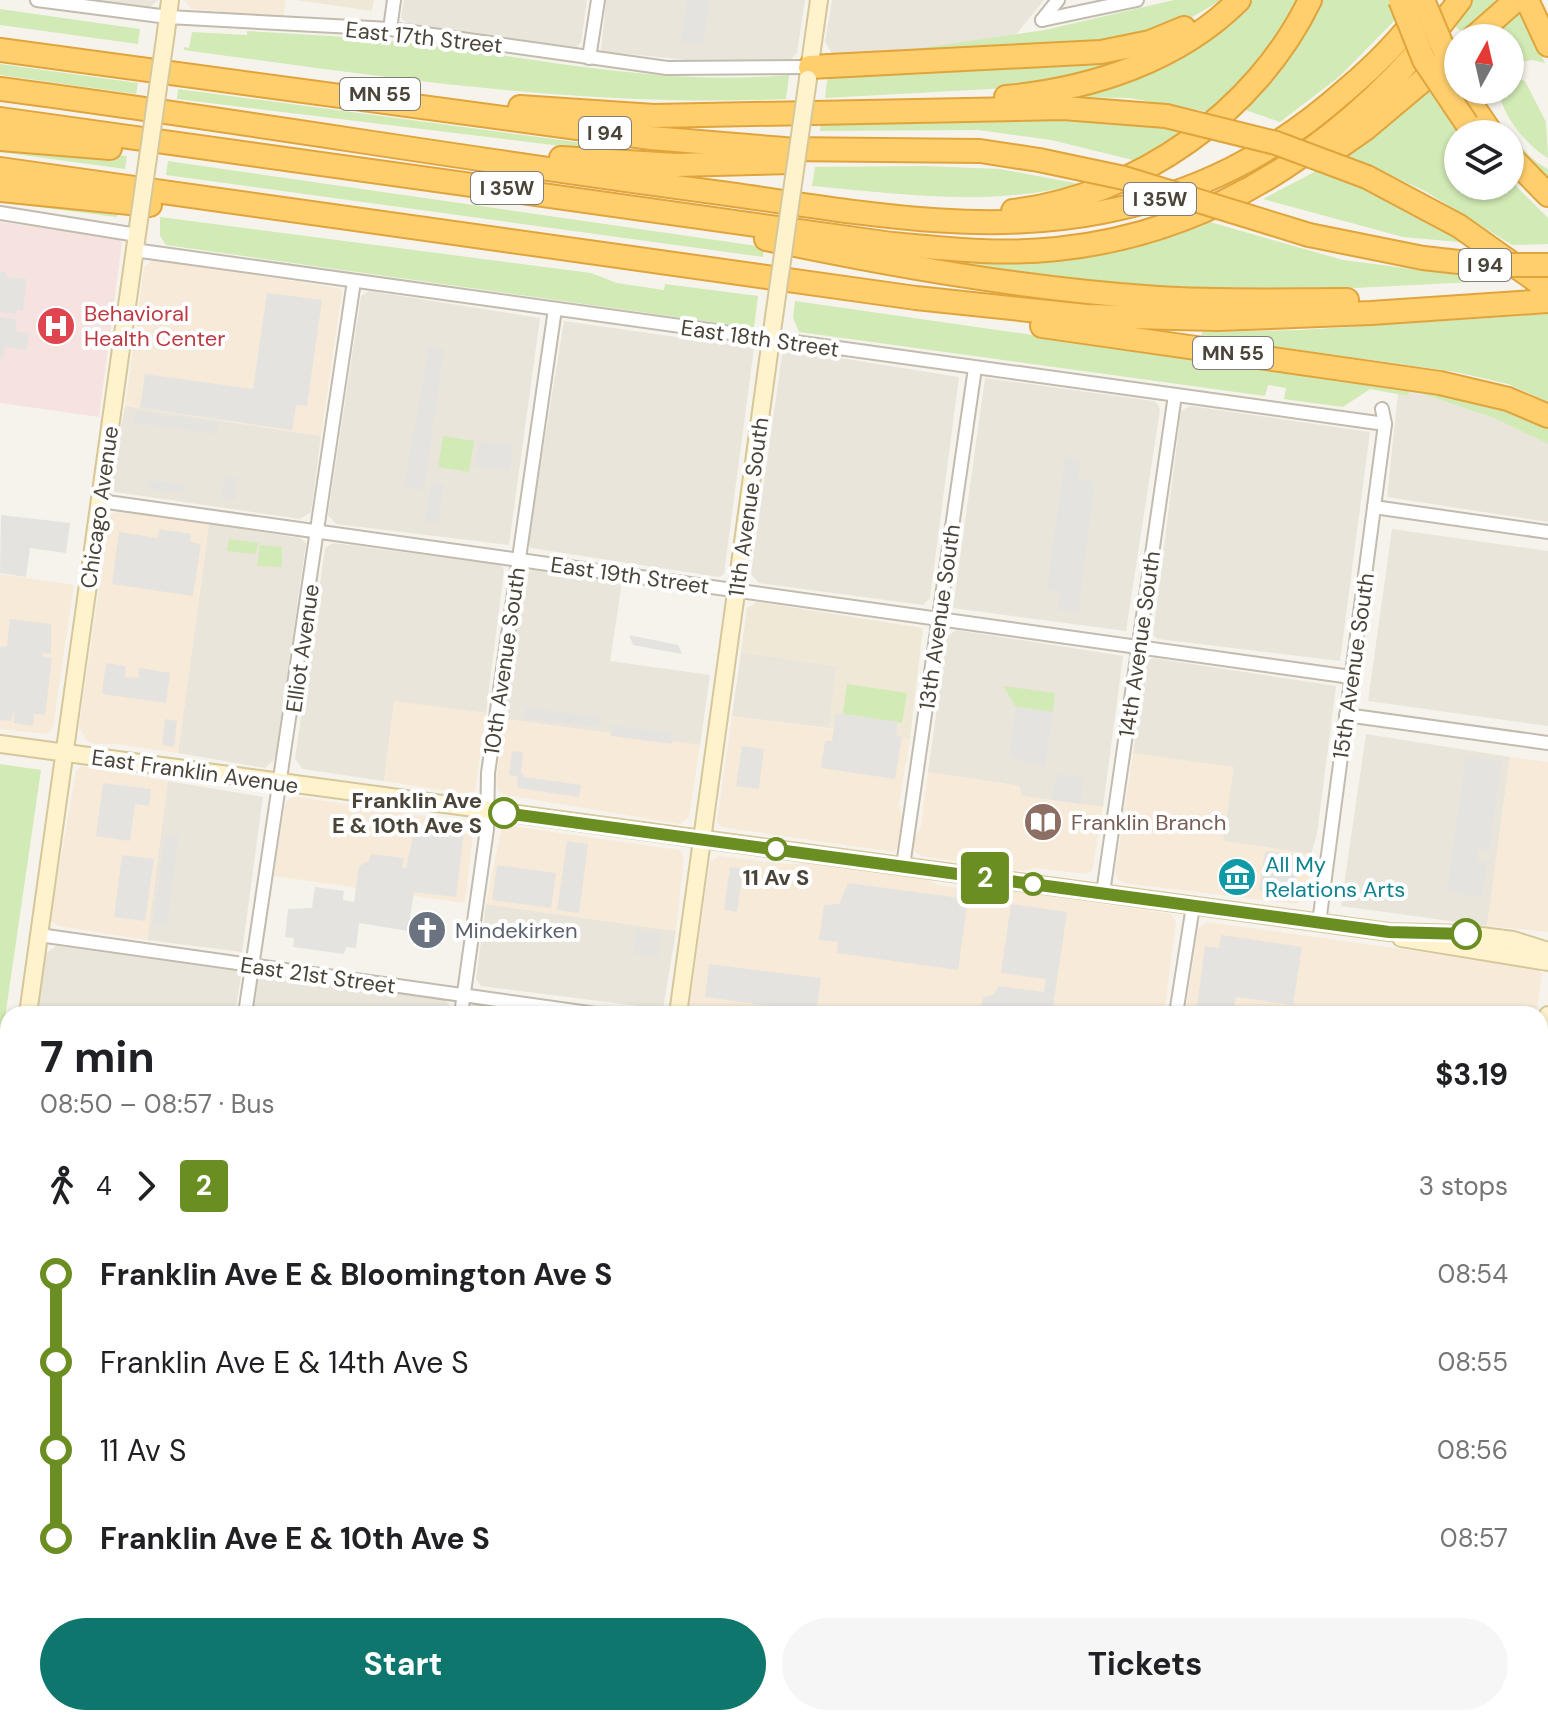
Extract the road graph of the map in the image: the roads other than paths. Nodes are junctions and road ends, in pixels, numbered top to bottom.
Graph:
1 (37, 0) edge
2 (394, 0) edge
3 (598, 0) edge
4 (819, 0) edge
5 (1058, 0) edge
6 (1137, 0) edge
7 (1229, 0) edge
8 (1239, 0) edge
9 (1310, 0) edge
10 (1400, 0) edge
11 (1426, 0) edge
12 (1460, 0) edge
13 (1516, 0) edge
14 (1527, 0) edge
15 (168, 16) edge
16 (1489, 24) edge
17 (390, 29) junction
18 (1547, 42) edge
19 (1444, 47) edge
20 (0, 50) edge
21 (589, 58) junction
22 (1444, 63) edge
23 (809, 73) junction
24 (172, 74) junction
25 (0, 89) edge
26 (738, 117) junction
27 (0, 119) edge
28 (1473, 120) edge
29 (293, 131) junction
30 (0, 139) edge
31 (1039, 160) junction
32 (321, 162) junction
33 (0, 169) edge
34 (1524, 172) edge
35 (0, 190) edge
36 (1548, 195) edge
37 (822, 206) junction
38 (0, 213) edge
39 (693, 214) junction
40 (1139, 232) junction
41 (137, 235) junction
42 (455, 235) junction
43 (1548, 265) edge
44 (354, 281) junction
45 (1548, 289) edge
46 (916, 298) junction
47 (1548, 301) edge
48 (1471, 306) junction
49 (555, 309) junction
50 (771, 340) junction
51 (975, 368) junction
52 (1175, 395) junction
53 (1382, 409) dead end
54 (1548, 416) edge
55 (1385, 424) junction
56 (100, 501) junction
57 (1374, 507) junction
58 (318, 531) junction
59 (1548, 532) edge
60 (519, 560) junction
61 (736, 591) junction
62 (939, 619) junction
63 (1138, 647) junction
64 (1351, 677) junction
65 (1346, 715) junction
66 (1548, 743) edge
67 (0, 744) edge
68 (65, 753) junction
69 (282, 783) junction
70 (488, 811) junction
71 (701, 839) junction
72 (903, 866) junction
73 (1103, 893) junction
74 (1193, 906) junction
75 (1319, 923) junction
76 (1389, 932) junction
77 (39, 935) junction
78 (1548, 951) edge
79 (1548, 962) edge
80 (252, 966) junction
81 (464, 995) junction
82 (29, 1006) edge
83 (246, 1006) edge
84 (462, 1006) edge
85 (540, 1006) edge
86 (679, 1006) edge
87 (1177, 1006) edge

1 - 15 street, East 17th Street
2 - 17 street
3 - 21 street
4 - 23 street, 11th Avenue South
5 - 6 street
7 - 23 highway
8 - 26 highway
9 - 37 highway
10 - 28 highway, bridge
11 - 19 highway, bridge
11 - 37 highway, I 35W
12 - 40 highway, I 35W
13 - 16 highway
14 - 18 highway
15 - 17 street, East 17th Street
15 - 41 street, Chicago Avenue, bridge
17 - 21 street, East 17th Street
20 - 24 highway, I 94
21 - 23 street, East 17th Street
22 - 40 highway
23 - 50 street, 11th Avenue South, bridge
24 - 26 highway, MN 55
24 - 31 highway, I 94
25 - 29 highway, I 35W
26 - 45 highway, MN 55, bridge
27 - 32 highway, I 35W
29 - 31 highway
29 - 37 highway, I 35W
30 - 32 highway
31 - 43 highway, I 94, bridge
32 - 39 highway, I 35W
33 - 42 highway, I 94
34 - 36 highway
35 - 42 highway
38 - 41 street, East 18th Street
39 - 40 highway, I 35W
39 - 48 highway
41 - 44 street, East 18th Street
41 - 56 street, Chicago Avenue
42 - 46 highway, I 94
44 - 49 street, East 18th Street
44 - 58 street, Elliot Avenue
46 - 48 highway, I 94
46 - 54 highway, MN 55
47 - 48 highway, I 94
49 - 50 street, East 18th Street
49 - 60 street, 10th Avenue South
50 - 51 street, East 18th Street
50 - 61 street, 11th Avenue South
51 - 52 street, East 18th Street
51 - 62 street, 13th Avenue South
52 - 55 street, East 18th Street
52 - 63 street, 14th Avenue South
53 - 55 street, 15th Avenue South
55 - 57 street, 15th Avenue South
56 - 58 street, East 19th Street
56 - 68 street, Chicago Avenue
57 - 59 street
57 - 64 street, 15th Avenue South
58 - 60 street, East 19th Street
58 - 69 street, Elliot Avenue
60 - 61 street, East 19th Street
60 - 70 street, 10th Avenue South
61 - 62 street, East 19th Street
61 - 71 street, 11th Avenue South
62 - 63 street, East 19th Street
62 - 72 street, 13th Avenue South
63 - 64 street, East 19th Street
63 - 73 street, 14th Avenue South
64 - 65 street, 15th Avenue South
65 - 66 street
65 - 75 street, 15th Avenue South
67 - 68 street, East Franklin Avenue
68 - 69 street, East Franklin Avenue
68 - 77 street, Chicago Avenue
69 - 70 street, East Franklin Avenue
69 - 80 street, Elliot Avenue
70 - 71 street, East Franklin Avenue
70 - 81 street, 10th Avenue South
71 - 72 street, East Franklin Avenue
71 - 86 street, 11th Avenue South
72 - 73 street, East Franklin Avenue
73 - 74 street, East Franklin Avenue
74 - 75 street, East Franklin Avenue
74 - 87 street
75 - 76 street, East Franklin Avenue
76 - 78 street, East Franklin Avenue
76 - 79 street, East Franklin Avenue
77 - 80 street, East 21st Street
77 - 82 street, Chicago Avenue
80 - 81 street, East 21st Street
80 - 83 street, Elliot Avenue
81 - 84 street, 10th Avenue South
81 - 85 street, East 21st Street

